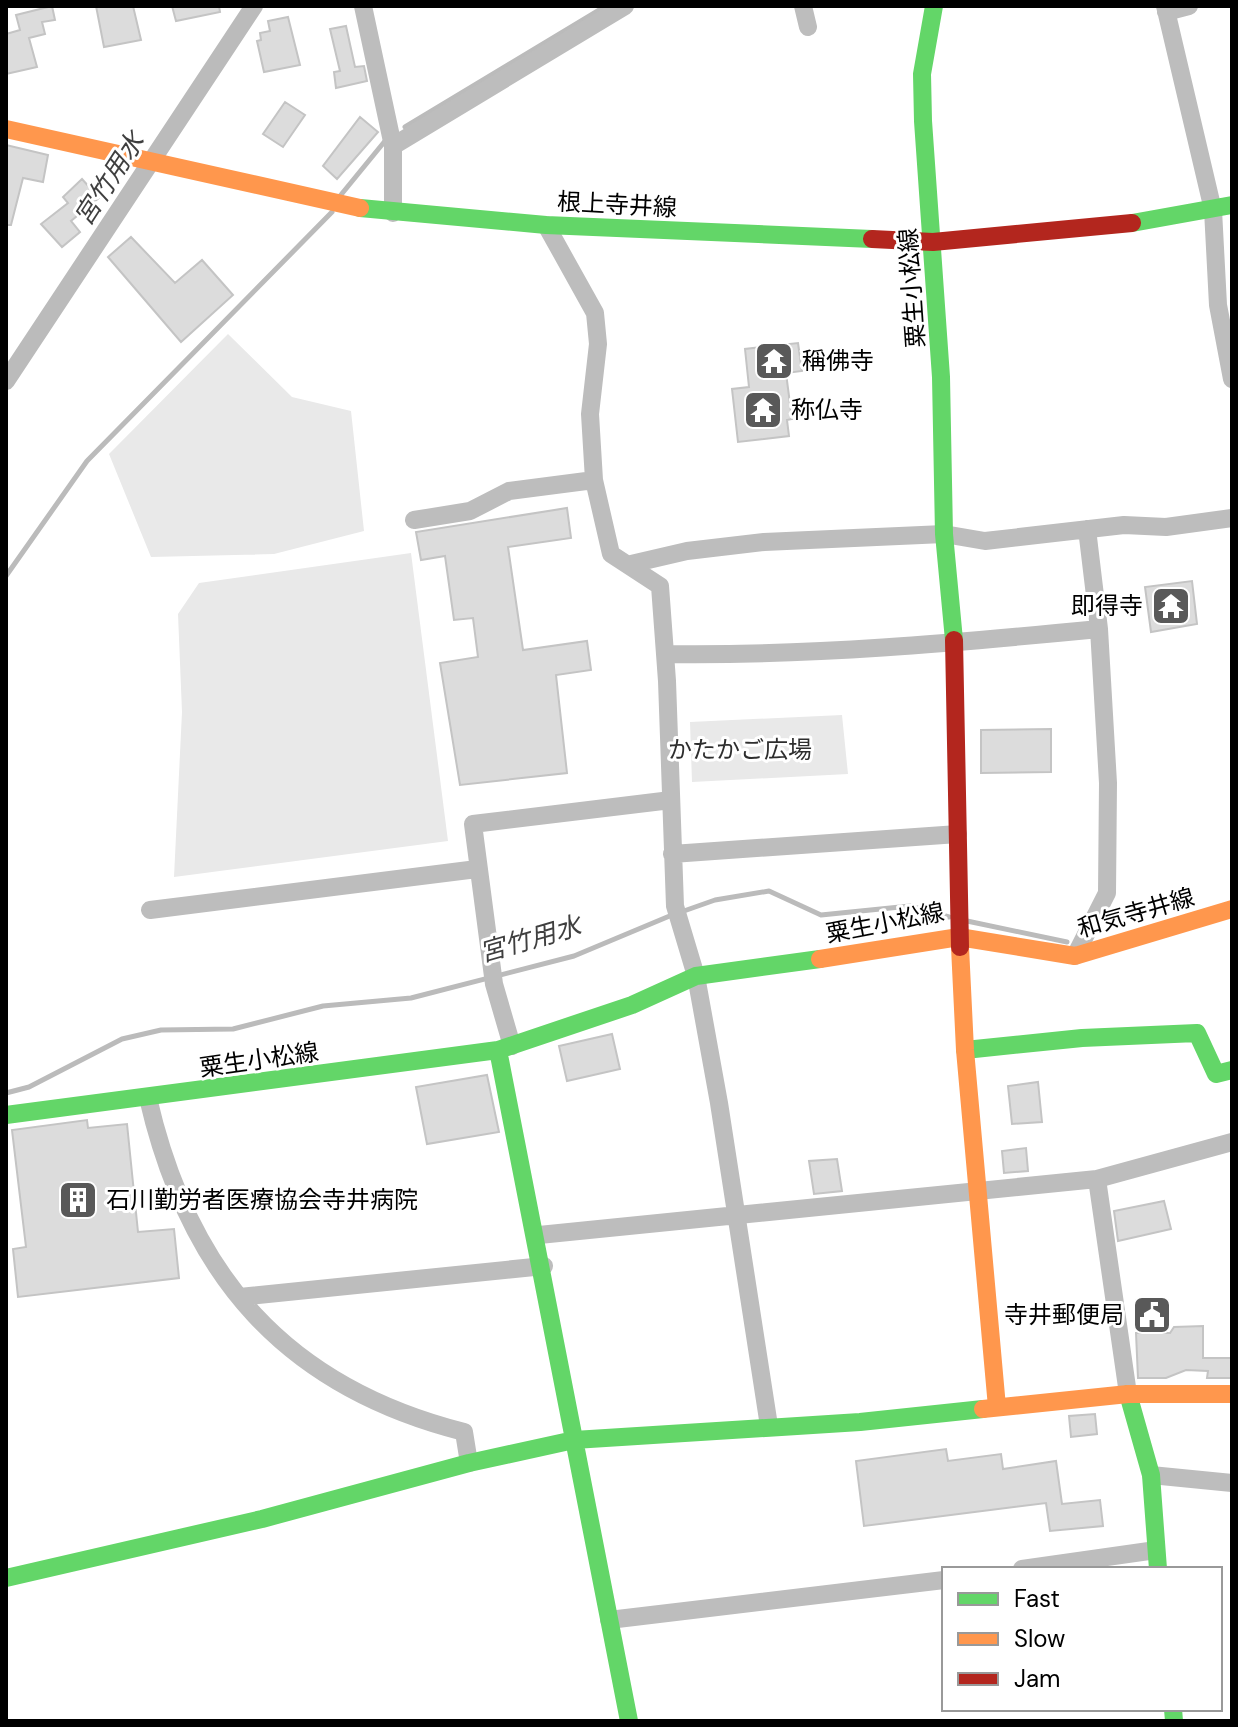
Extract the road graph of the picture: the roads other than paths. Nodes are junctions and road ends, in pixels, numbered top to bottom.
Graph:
1 (363, 6) edge
2 (625, 6) edge
3 (803, 6) edge
4 (934, 6) edge
5 (1189, 6) edge
6 (1166, 9) edge
7 (808, 27) dead end
8 (6, 129) edge
9 (393, 146) junction
10 (1223, 208) edge
11 (393, 213) junction
12 (546, 225) junction
13 (933, 242) junction
14 (1232, 379) edge
15 (594, 480) junction
16 (1232, 518) edge
17 (414, 520) dead end
18 (1087, 529) junction
19 (944, 534) junction
20 (631, 564) junction
21 (1099, 629) junction
22 (954, 644) junction
23 (666, 654) junction
24 (671, 800) junction
25 (958, 834) junction
26 (672, 854) junction
27 (477, 869) junction
28 (1232, 909) edge
29 (150, 910) dead end
30 (959, 925) junction
31 (1075, 956) junction
32 (696, 976) junction
33 (505, 1048) junction
34 (965, 1050) junction
35 (1232, 1070) edge
36 (148, 1098) junction
37 (6, 1115) edge
38 (1232, 1142) edge
39 (1097, 1179) junction
40 (979, 1193) junction
41 (734, 1216) junction
42 (539, 1235) junction
43 (544, 1266) junction
44 (240, 1297) junction
45 (1128, 1394) junction
46 (1232, 1394) edge
47 (997, 1407) junction
48 (769, 1426) junction
49 (574, 1440) junction
50 (469, 1463) junction
51 (1151, 1475) junction
52 (1232, 1483) edge
53 (1157, 1560) edge
54 (1052, 1567) edge
55 (6, 1578) edge
56 (942, 1580) edge
57 (609, 1620) junction
58 (629, 1721) edge

1 - 9 street
2 - 9 street
3 - 7 street
4 - 13 main road, 粟生小松線
5 - 6 street
6 - 10 street
8 - 11 main road, 根上寺井線
9 - 11 street
10 - 13 main road, 根上寺井線
10 - 14 street
11 - 12 main road, 根上寺井線
12 - 13 main road, 根上寺井線
12 - 15 street
13 - 19 main road, 粟生小松線
15 - 17 street
15 - 20 street
16 - 18 street
18 - 19 street
18 - 21 street
19 - 20 street
19 - 22 main road, 粟生小松線
20 - 23 street
21 - 22 street
21 - 31 street
22 - 23 street
22 - 25 main road, 粟生小松線
23 - 24 street
24 - 26 street
24 - 27 street
25 - 26 street
25 - 30 main road, 粟生小松線
26 - 32 street
27 - 29 street
27 - 33 street
28 - 31 main road, 和気寺井線
30 - 31 main road, 和気寺井線
30 - 32 main road, 粟生小松線
30 - 34 main road
32 - 33 main road, 粟生小松線
32 - 41 street
33 - 36 main road, 粟生小松線
33 - 42 main road
34 - 35 main road
34 - 40 main road
36 - 37 main road, 粟生小松線
36 - 44 street
38 - 39 street
39 - 40 street
39 - 45 street
40 - 41 street
40 - 47 main road
41 - 42 street
41 - 48 street
42 - 43 main road
43 - 44 street
43 - 49 main road
44 - 50 street
45 - 46 main road
45 - 47 main road
45 - 51 main road
47 - 48 main road
48 - 49 main road
49 - 50 main road
49 - 57 main road
50 - 55 main road
51 - 52 street
51 - 53 main road
53 - 54 street
56 - 57 street
57 - 58 main road

